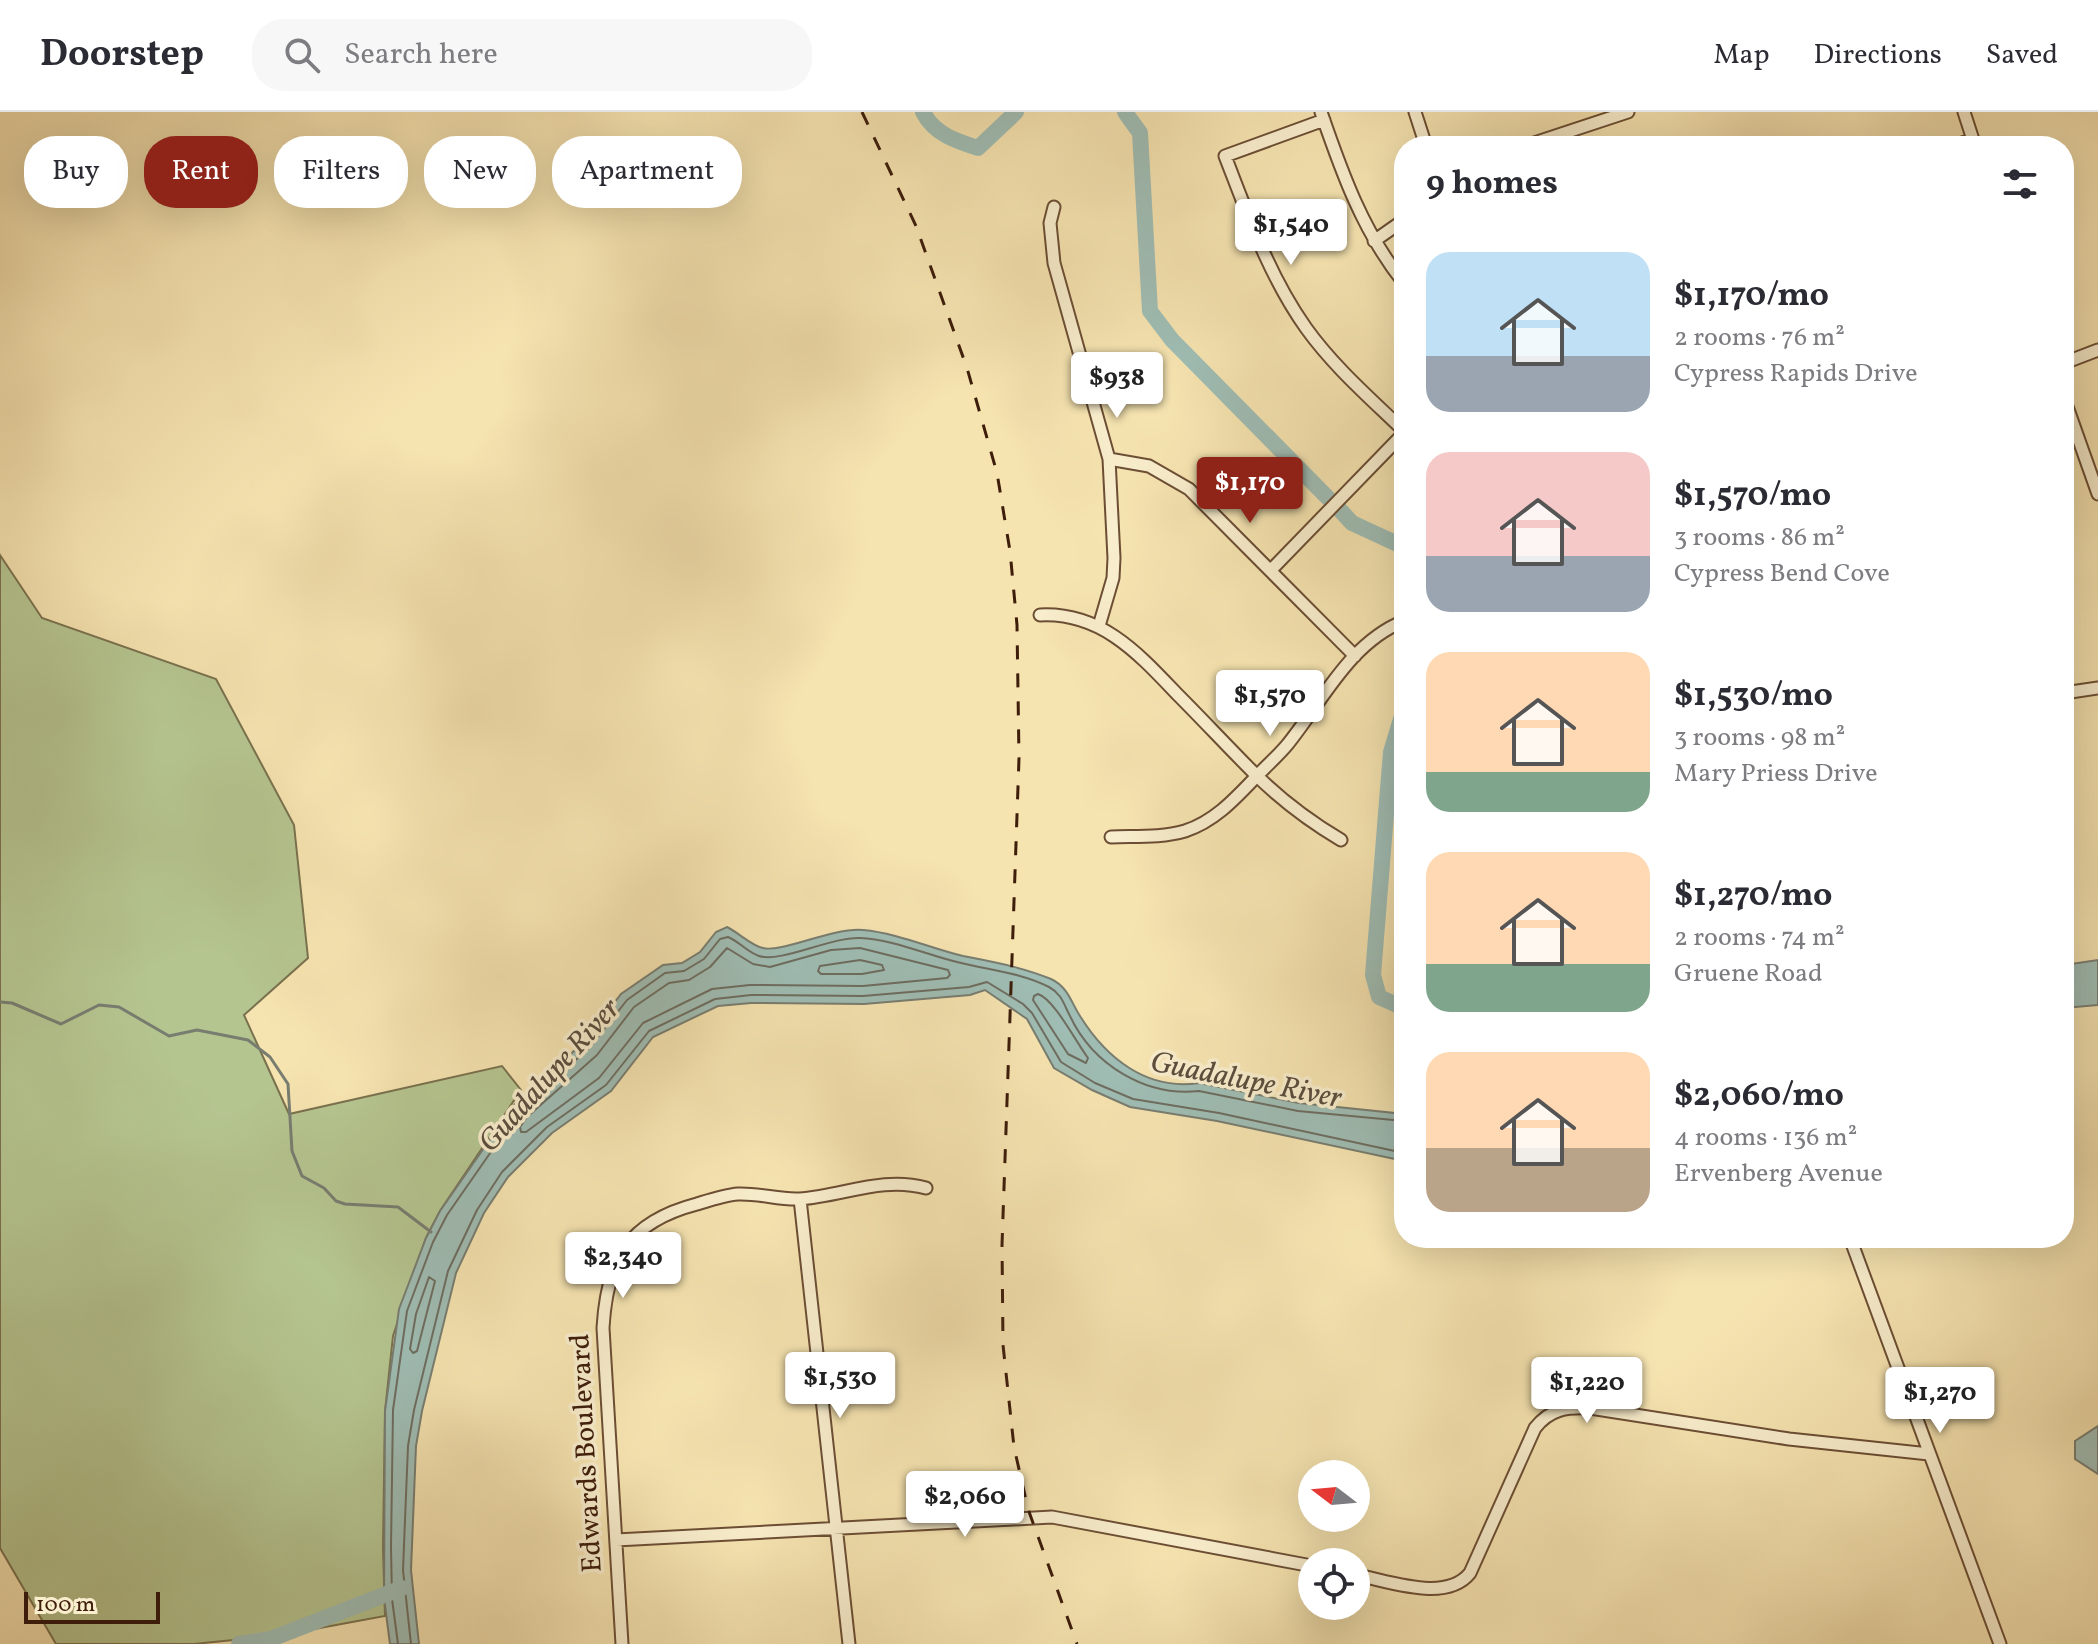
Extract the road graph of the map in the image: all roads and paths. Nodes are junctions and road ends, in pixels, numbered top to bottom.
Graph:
1 (1415, 112) edge
2 (1628, 112) edge
3 (1964, 112) edge
4 (1323, 116) edge
5 (1423, 136) edge
6 (1555, 136) edge
7 (1972, 136) edge
8 (1054, 207) dead end
9 (1394, 227) edge
10 (1374, 241) junction
11 (1394, 269) edge
12 (2098, 350) edge
13 (2074, 359) edge
14 (1394, 422) edge
15 (2074, 426) edge
16 (1394, 442) edge
17 (1109, 459) junction
18 (2098, 494) edge
19 (1271, 570) junction
20 (1040, 615) dead end
21 (1099, 626) junction
22 (1394, 626) edge
23 (1355, 656) junction
24 (2098, 688) edge
25 (2074, 692) edge
26 (1256, 776) junction
27 (1111, 837) dead end
28 (1341, 840) dead end
29 (926, 1188) dead end
30 (800, 1199) junction
31 (1854, 1248) edge
32 (1929, 1454) junction
33 (835, 1528) junction
34 (616, 1540) junction
35 (1298, 1563) edge
36 (1370, 1578) edge
37 (622, 1644) edge
38 (849, 1644) edge
39 (2000, 1644) edge

1 - 5 street
2 - 6 street
3 - 7 street
4 - 10 street
4 - 14 street
8 - 17 street
9 - 10 street
10 - 11 street
12 - 13 street
15 - 18 street
16 - 19 street
17 - 19 street
17 - 21 street
19 - 23 street
20 - 21 street
21 - 26 street
22 - 23 street
23 - 26 street
24 - 25 street
26 - 27 street
26 - 28 street
29 - 30 street, Edwards Boulevard
30 - 33 street
30 - 34 street, Edwards Boulevard
31 - 32 street
32 - 36 street
32 - 39 street
33 - 34 street
33 - 35 street
33 - 38 street
34 - 37 street, Edwards Boulevard

